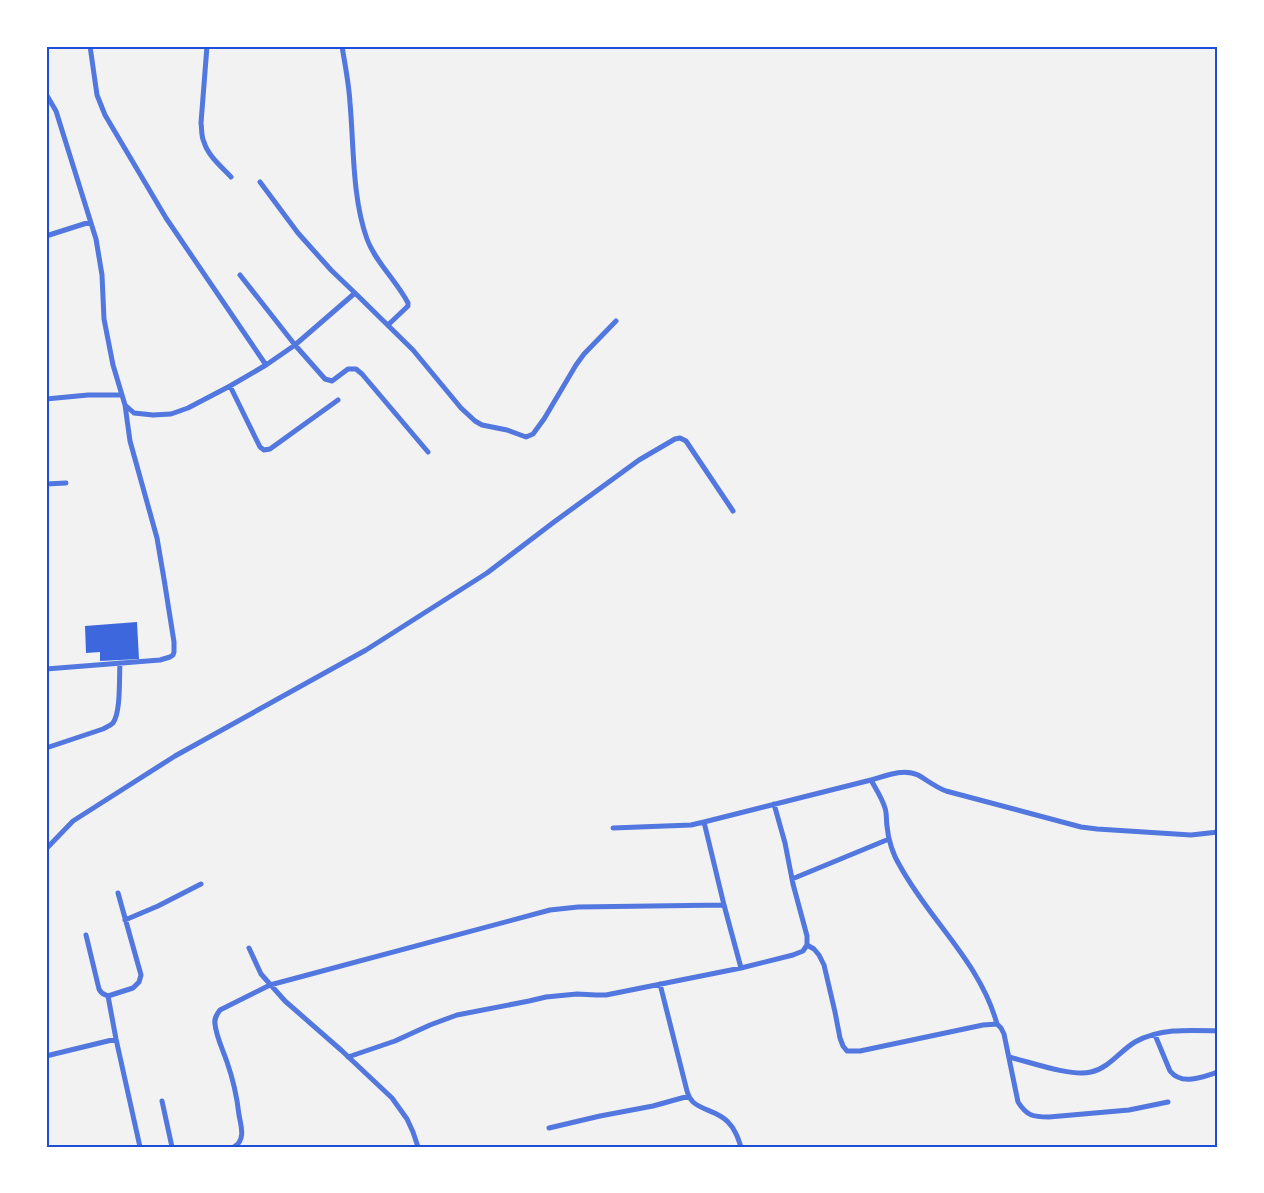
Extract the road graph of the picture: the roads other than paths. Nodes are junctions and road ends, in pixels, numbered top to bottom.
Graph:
1 (90, 46) edge
2 (207, 46) edge
3 (342, 46) edge
4 (46, 94) edge
5 (231, 177) dead end
6 (260, 182) dead end
7 (90, 222) junction
8 (46, 236) edge
9 (240, 275) dead end
10 (355, 293) junction
11 (616, 321) dead end
12 (388, 325) junction
13 (295, 345) junction
14 (266, 365) junction
15 (230, 386) junction
16 (121, 395) junction
17 (46, 399) edge
18 (338, 400) dead end
19 (124, 405) junction
20 (428, 452) dead end
21 (66, 483) dead end
22 (46, 484) edge
23 (733, 511) dead end
24 (120, 663) junction
25 (46, 669) edge
26 (46, 748) edge
27 (871, 780) junction
28 (774, 804) junction
29 (704, 822) junction
30 (613, 828) dead end
31 (1218, 832) edge
32 (889, 839) junction
33 (46, 849) edge
34 (792, 879) junction
35 (201, 884) dead end
36 (118, 893) dead end
37 (724, 905) junction
38 (125, 920) junction
39 (86, 935) dead end
40 (808, 945) junction
41 (249, 948) dead end
42 (741, 968) junction
43 (660, 984) junction
44 (270, 985) junction
45 (108, 996) junction
46 (997, 1024) junction
47 (1218, 1031) edge
48 (1155, 1035) junction
49 (116, 1039) junction
50 (46, 1056) edge
51 (348, 1057) junction
52 (1009, 1057) junction
53 (1218, 1072) edge
54 (689, 1096) junction
55 (162, 1101) dead end
56 (1168, 1102) dead end
57 (549, 1128) dead end
58 (140, 1147) edge
59 (172, 1147) edge
60 (234, 1147) edge
61 (418, 1147) edge
62 (741, 1147) edge

1 - 14 street
2 - 5 street
3 - 12 street
4 - 7 street
6 - 10 street
7 - 8 street
7 - 16 street
9 - 13 street
10 - 12 street
10 - 13 street
11 - 12 street
13 - 14 street
13 - 20 street
14 - 15 street
15 - 18 street
15 - 19 street
16 - 17 street
16 - 19 street
19 - 24 street
21 - 22 street
23 - 33 street
24 - 25 street
24 - 26 street
27 - 28 street
27 - 31 street
27 - 32 street
28 - 29 street
28 - 34 street
29 - 30 street
29 - 37 street
32 - 34 street
32 - 46 street
34 - 40 street
35 - 38 street
36 - 38 street
37 - 42 street
37 - 44 street
38 - 45 street
39 - 45 street
40 - 42 street
40 - 46 street
41 - 44 street
42 - 43 street
43 - 51 street
43 - 54 street
44 - 51 street
44 - 60 street
45 - 49 street
46 - 52 street
47 - 48 street
48 - 52 street
48 - 53 street
49 - 50 street
49 - 58 street
51 - 61 street
52 - 56 street
54 - 57 street
54 - 62 street
55 - 59 street

